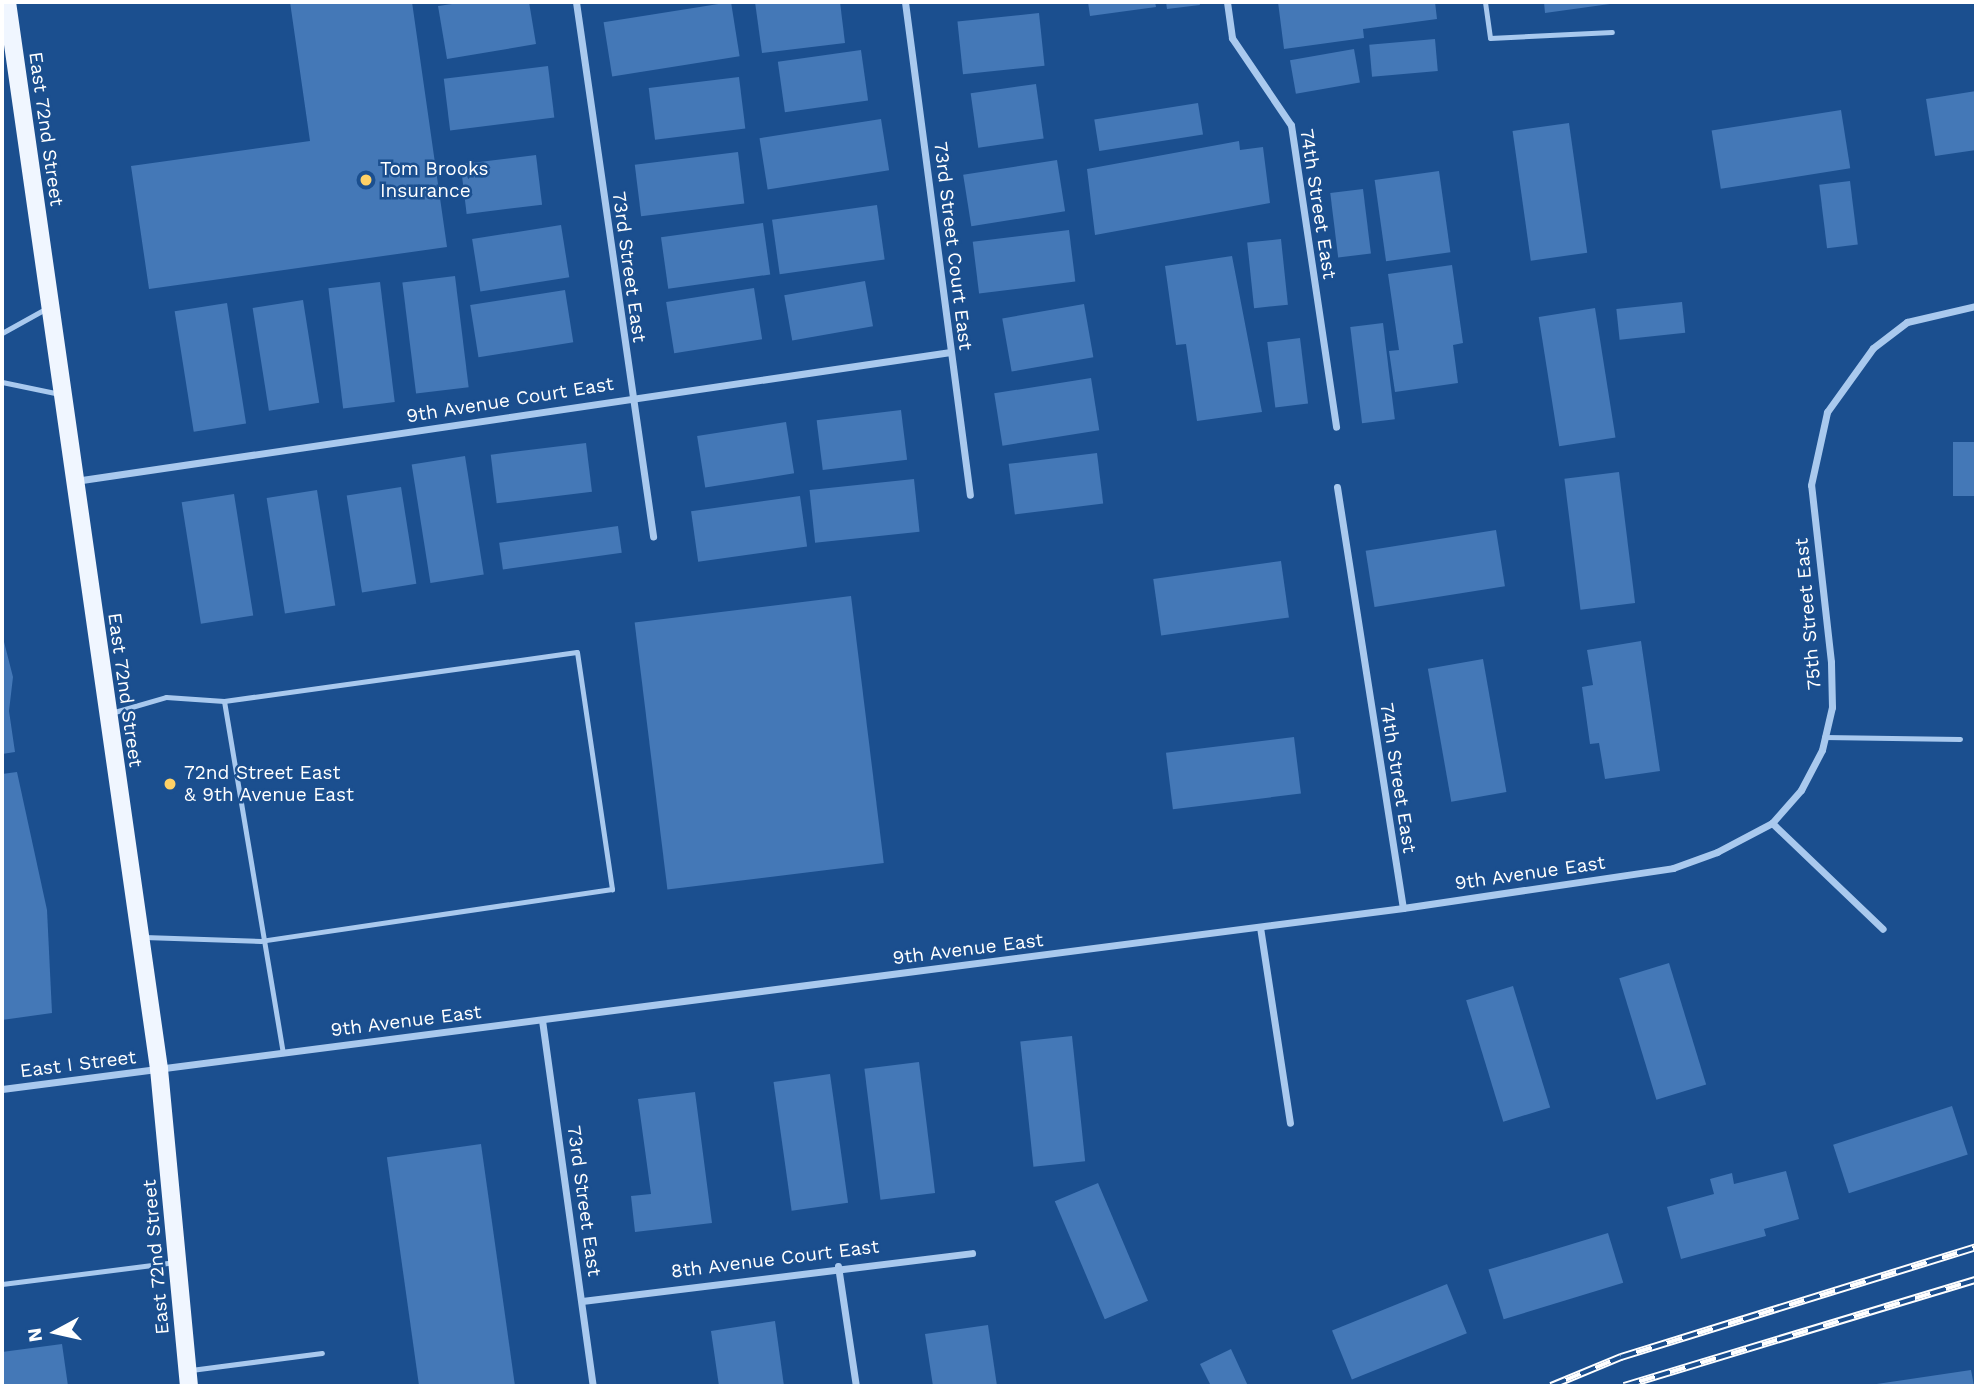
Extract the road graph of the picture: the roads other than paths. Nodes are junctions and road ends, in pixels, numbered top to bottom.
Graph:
1 (7, 2) edge
2 (576, 2) edge
3 (905, 2) edge
4 (1227, 2) edge
5 (1485, 2) edge
6 (1612, 32) dead end
7 (1976, 306) edge
8 (50, 307) junction
9 (2, 333) edge
10 (951, 352) junction
11 (2, 382) edge
12 (62, 394) junction
13 (632, 398) junction
14 (1336, 427) dead end
15 (74, 482) junction
16 (1337, 487) dead end
17 (970, 495) dead end
18 (653, 536) dead end
19 (224, 701) junction
20 (108, 713) junction
21 (1824, 737) junction
22 (1960, 738) dead end
23 (1772, 823) junction
24 (1402, 908) junction
25 (1260, 927) junction
26 (1883, 929) dead end
27 (140, 937) junction
28 (261, 941) junction
29 (541, 1020) junction
30 (283, 1053) junction
31 (159, 1069) junction
32 (2, 1089) edge
33 (1290, 1123) dead end
34 (972, 1253) dead end
35 (178, 1262) junction
36 (838, 1266) junction
37 (2, 1283) edge
38 (582, 1301) junction
39 (322, 1353) dead end
40 (189, 1378) edge
41 (593, 1386) edge
42 (856, 1386) edge

1 - 8 main road, East 72nd Street
2 - 13 street, 73rd Street East
3 - 10 street, 73rd Street Court East
4 - 14 street, 74th Street East
5 - 6 lane
7 - 21 street, 75th Street East
8 - 9 lane
8 - 12 main road, East 72nd Street
10 - 13 street, 9th Avenue Court East
10 - 17 street, 73rd Street Court East
11 - 12 lane
12 - 15 main road, East 72nd Street
13 - 15 street, 9th Avenue Court East
13 - 18 street, 73rd Street East
15 - 20 main road, East 72nd Street
16 - 24 street, 74th Street East
19 - 20 lane
19 - 28 lane
19 - 28 lane
20 - 27 main road, East 72nd Street
21 - 22 lane
21 - 23 street, 75th Street East
23 - 24 street, 9th Avenue East
23 - 26 street
24 - 25 street, 9th Avenue East
25 - 29 street, 9th Avenue East
25 - 33 street
27 - 28 lane
27 - 31 main road, East 72nd Street
28 - 30 lane
29 - 30 street, 9th Avenue East
29 - 38 street, 73rd Street East
30 - 31 street, 9th Avenue East
31 - 32 street, East I Street
31 - 35 main road, East 72nd Street
34 - 36 street, 8th Avenue Court East
35 - 37 lane
35 - 40 main road, East 72nd Street
36 - 38 street, 8th Avenue Court East
36 - 42 street
38 - 41 street, 73rd Street East
39 - 40 lane

